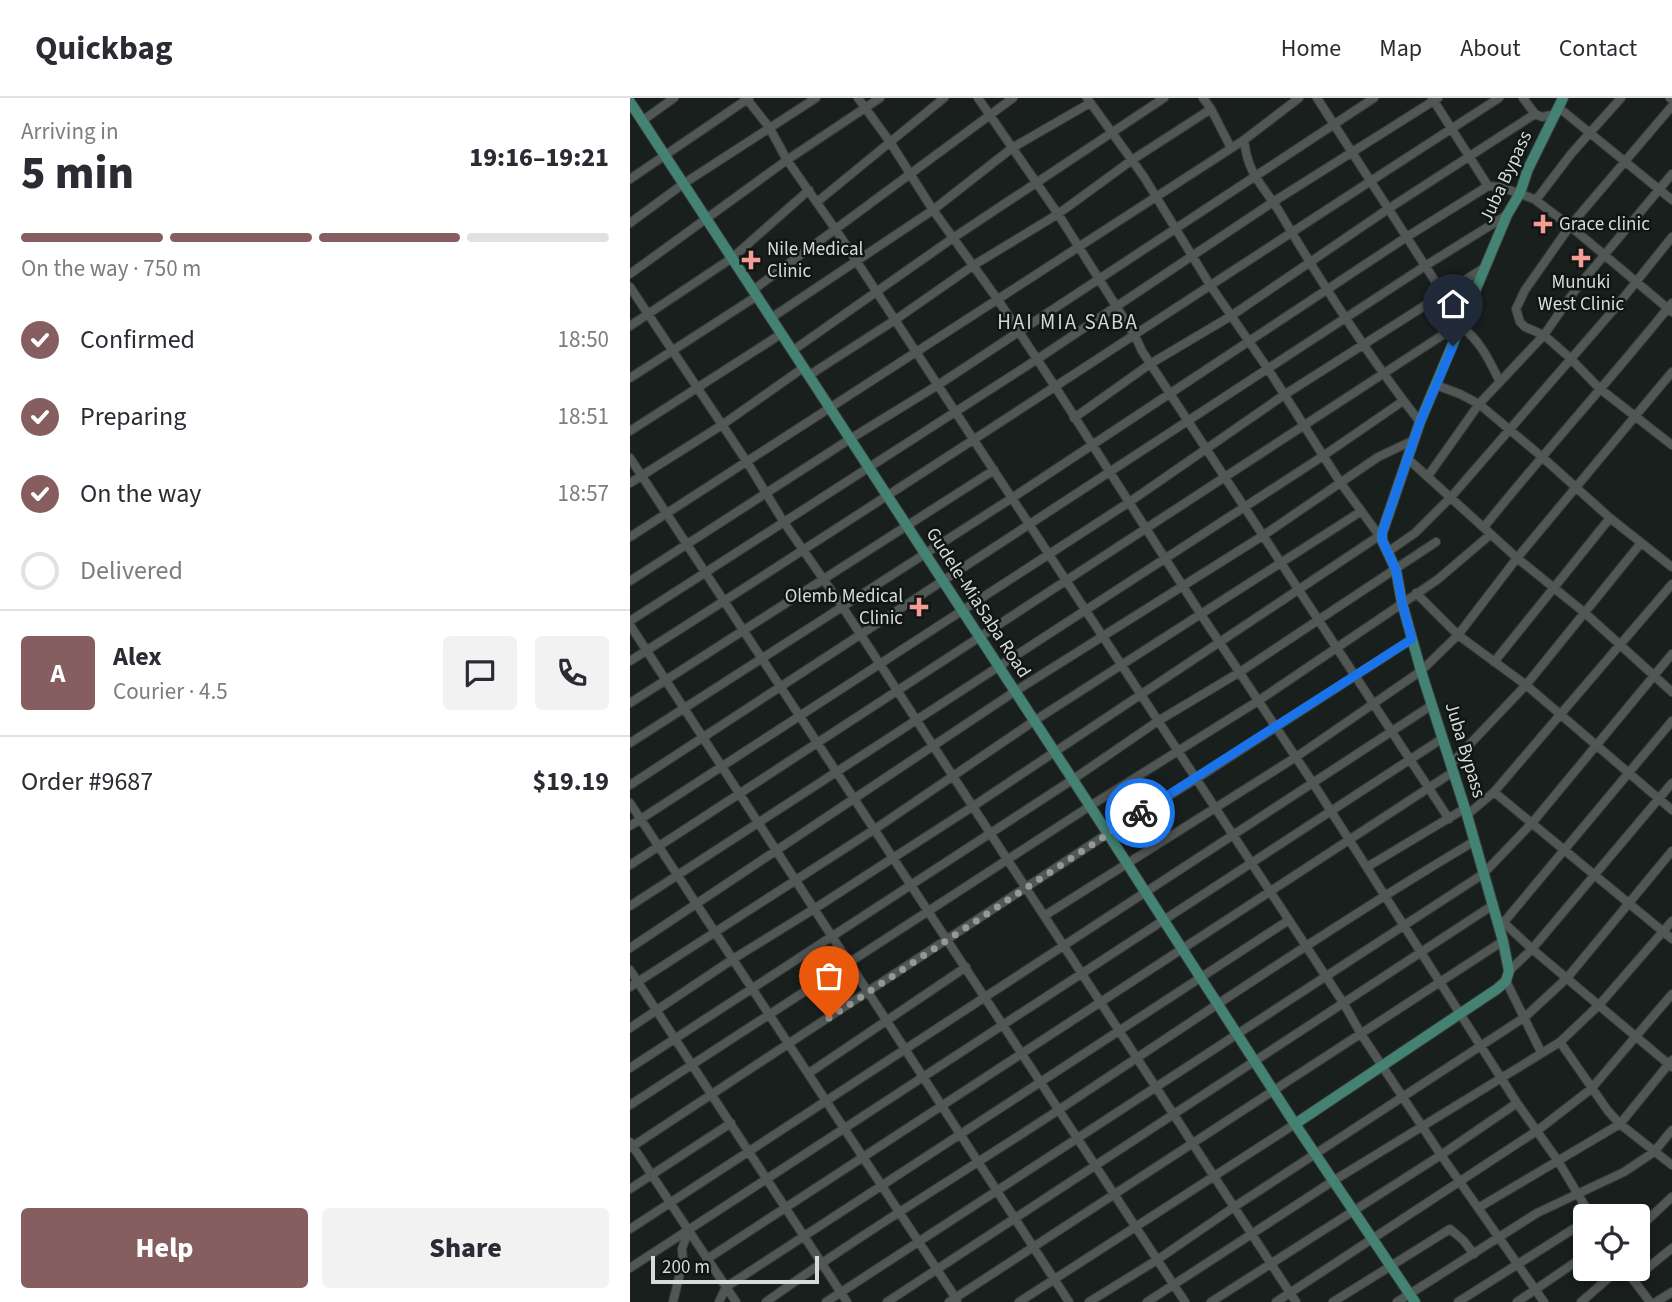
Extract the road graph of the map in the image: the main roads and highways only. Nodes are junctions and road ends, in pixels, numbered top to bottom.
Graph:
1 (630, 102) edge
2 (1559, 107) edge
3 (1295, 1125) junction
4 (1412, 1298) edge

1 - 3 main road, Gudele-MiaSaba Road
2 - 3 main road, Juba Bypass
3 - 4 main road

